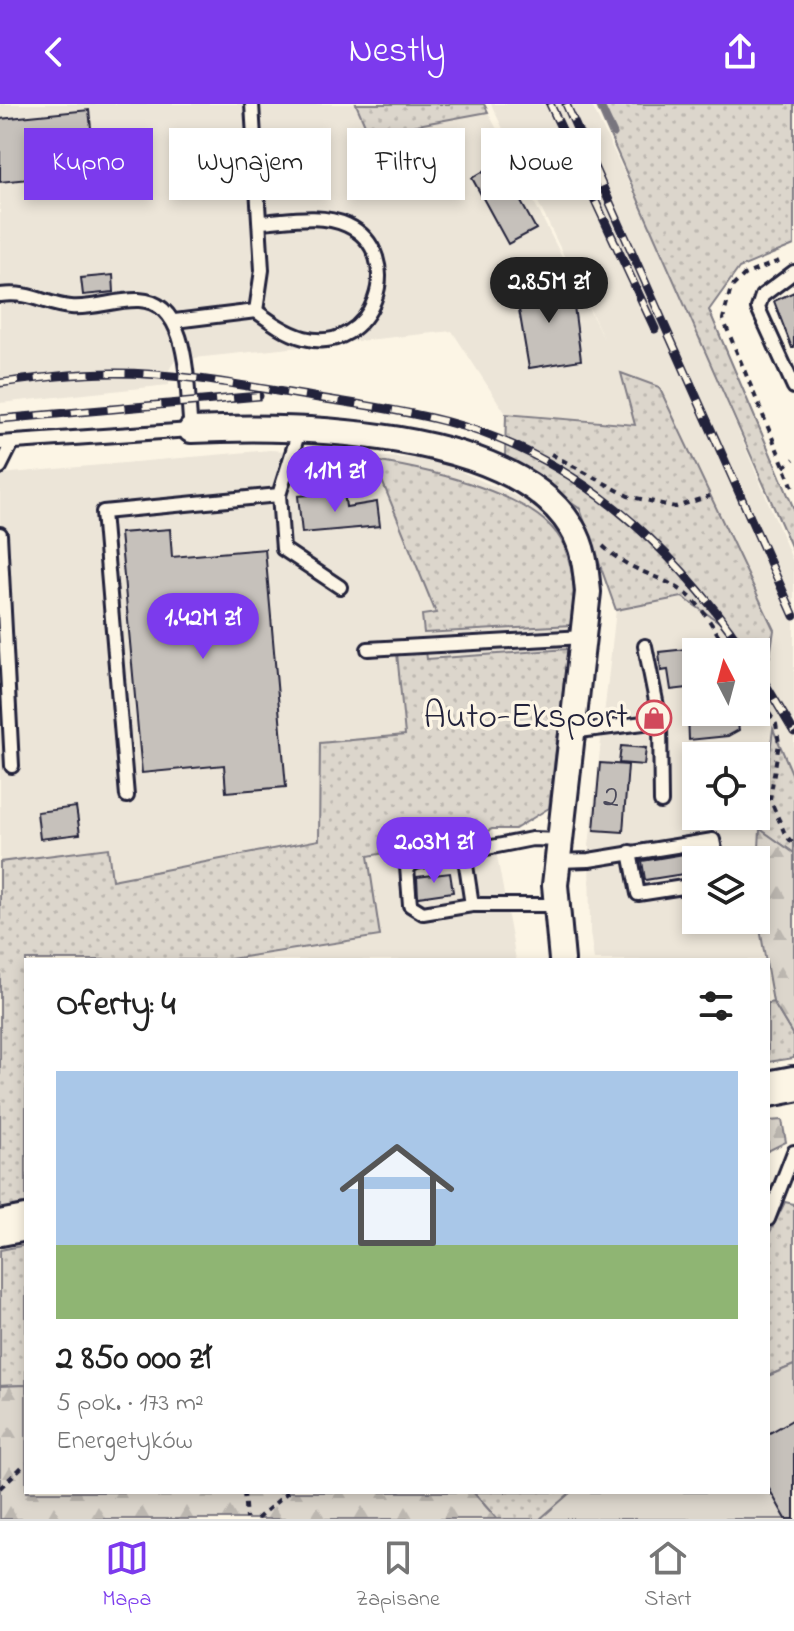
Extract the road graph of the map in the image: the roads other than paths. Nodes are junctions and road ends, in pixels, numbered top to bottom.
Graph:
1 (252, 104) edge
2 (261, 222) junction
3 (794, 272) edge
4 (0, 295) edge
5 (256, 311) junction
6 (175, 321) junction
7 (788, 356) edge
8 (794, 387) edge
9 (300, 428) junction
10 (191, 430) junction
11 (6, 443) edge
12 (0, 467) edge
13 (279, 495) junction
14 (0, 534) edge
15 (340, 587) dead end
16 (584, 637) junction
17 (645, 646) dead end
18 (368, 649) dead end
19 (660, 721) junction
20 (571, 732) junction
21 (12, 766) dead end
22 (127, 796) dead end
23 (661, 802) dead end
24 (714, 846) edge
25 (558, 850) junction
26 (464, 852) junction
27 (630, 852) junction
28 (682, 887) edge
29 (472, 905) junction
30 (556, 905) junction
31 (562, 958) edge
32 (794, 1152) edge
33 (787, 1172) junction
34 (794, 1184) edge
35 (770, 1214) edge
36 (24, 1223) edge
37 (0, 1228) edge

1 - 2 lane
2 - 5 lane
2 - 5 lane
3 - 7 lane
4 - 6 lane
5 - 6 lane
6 - 10 lane
7 - 8 lane
9 - 10 street
9 - 13 lane
9 - 16 street
10 - 11 lane
11 - 12 lane
13 - 15 lane
13 - 22 lane
14 - 21 lane
16 - 18 lane
16 - 20 street
17 - 19 lane
19 - 20 lane
19 - 23 lane
20 - 25 street
24 - 27 lane
25 - 26 lane
25 - 27 lane
25 - 30 street
26 - 29 lane
26 - 29 lane
27 - 28 lane
29 - 30 lane
30 - 31 street
32 - 33 lane
33 - 34 lane
33 - 35 lane
36 - 37 main road

